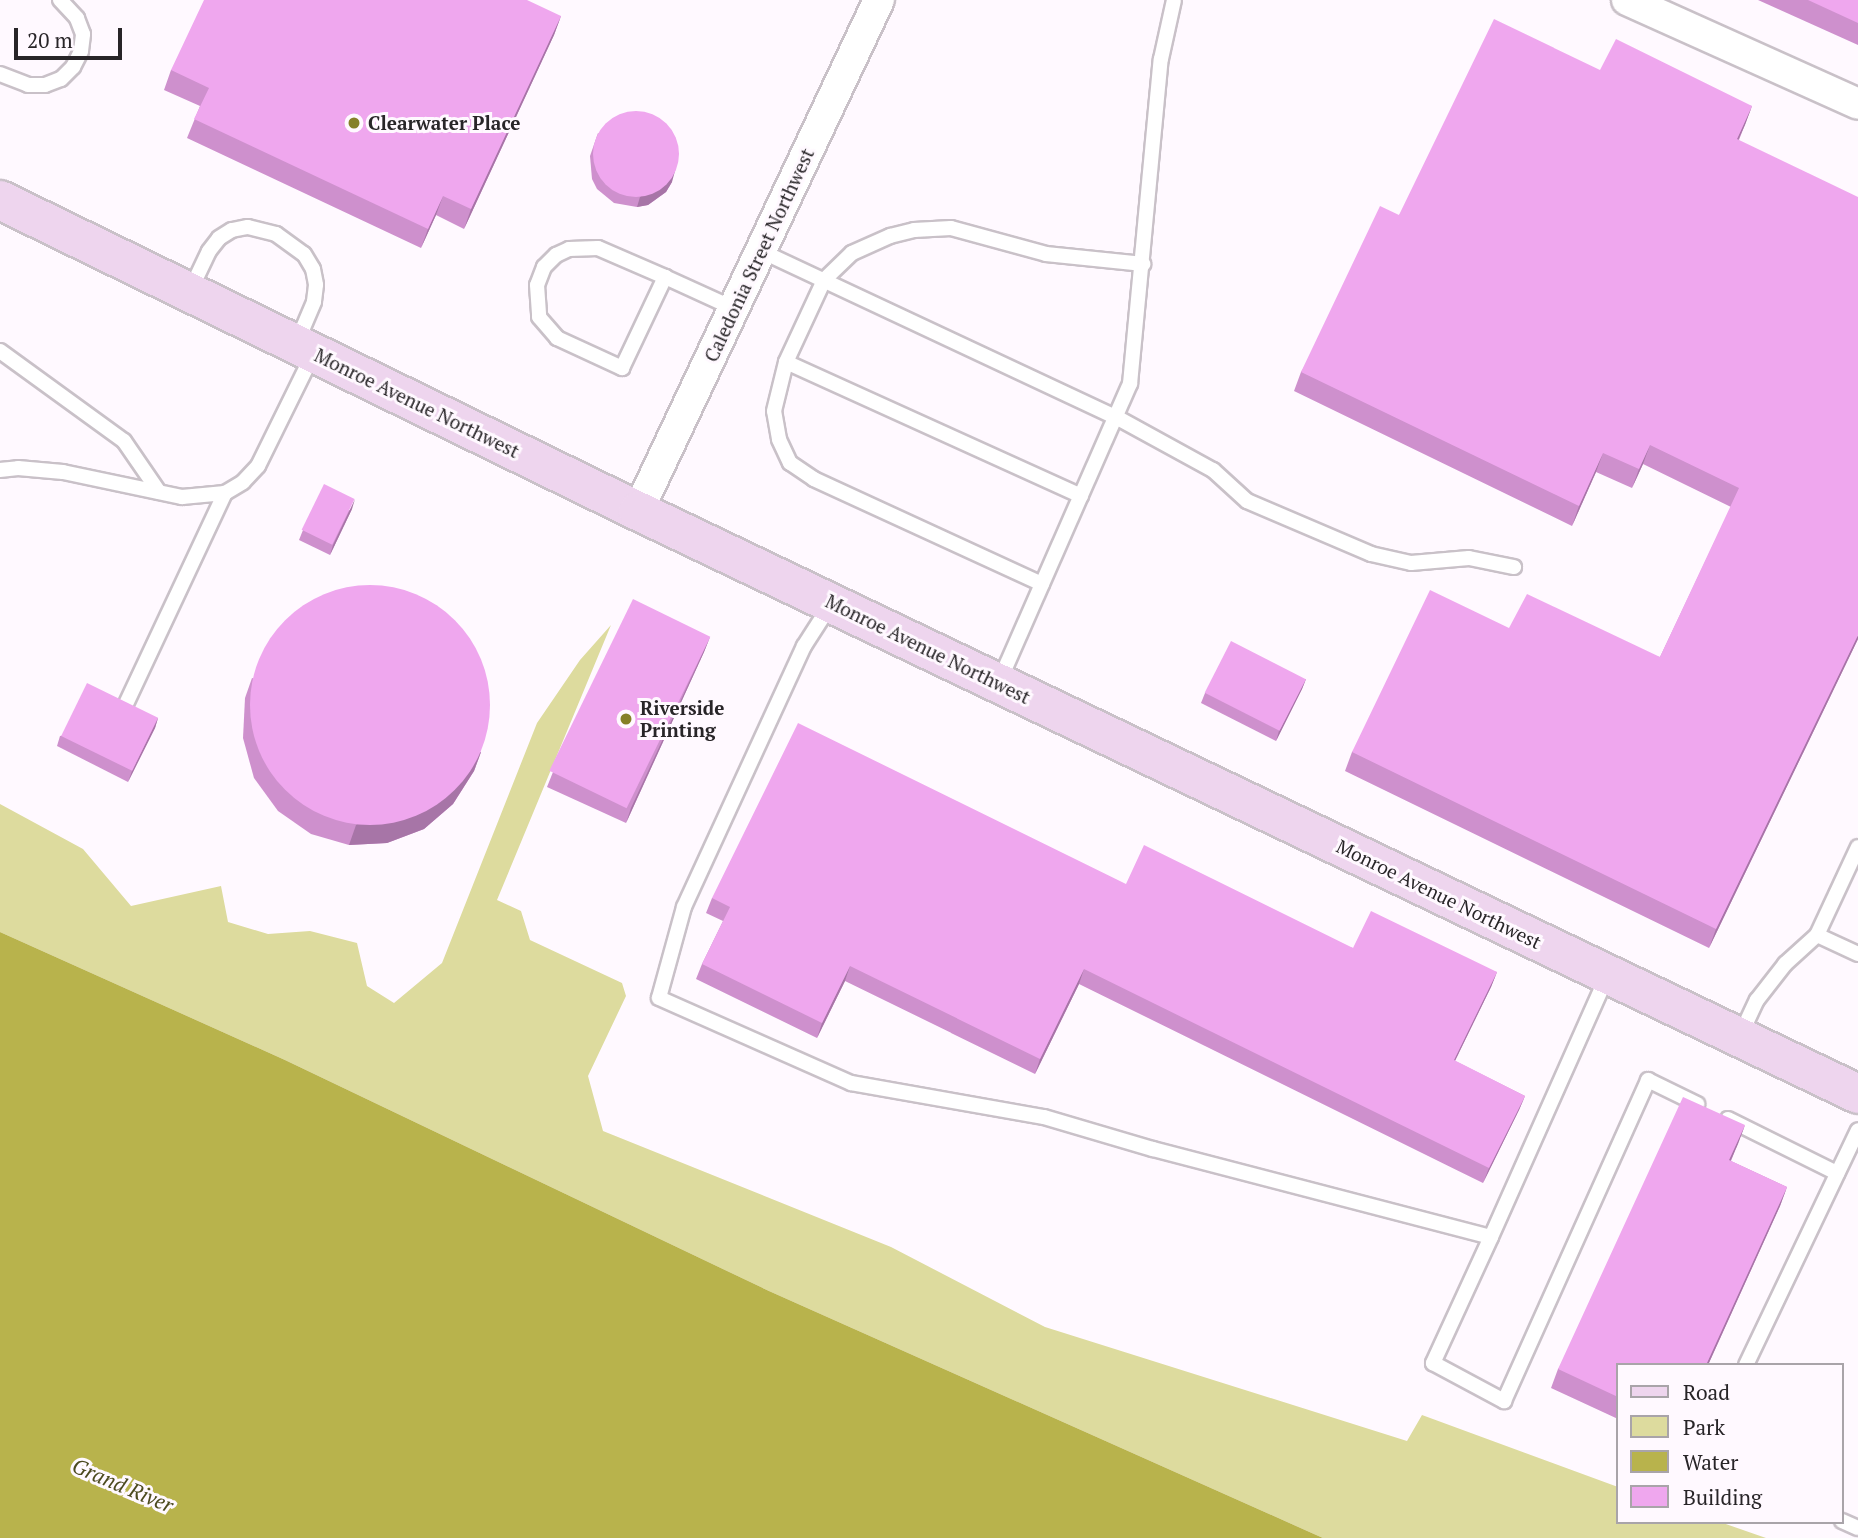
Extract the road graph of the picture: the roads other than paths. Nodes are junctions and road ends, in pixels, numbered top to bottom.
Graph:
1 (60, 0) edge
2 (879, 0) edge
3 (1174, 0) edge
4 (1643, 3) edge
5 (0, 74) edge
6 (1858, 104) edge
7 (0, 200) edge
8 (761, 251) junction
9 (1143, 264) junction
10 (665, 277) junction
11 (824, 280) junction
12 (190, 292) junction
13 (733, 308) junction
14 (305, 349) junction
15 (0, 351) edge
16 (786, 362) junction
17 (1116, 417) junction
18 (0, 470) edge
19 (159, 492) junction
20 (225, 493) junction
21 (1081, 496) junction
22 (638, 511) junction
23 (1514, 567) dead end
24 (1042, 584) junction
25 (831, 603) junction
26 (999, 683) junction
27 (126, 704) edge
28 (1858, 847) edge
29 (1817, 935) junction
30 (1858, 954) edge
31 (1609, 975) junction
32 (1740, 1038) junction
33 (1858, 1094) edge
34 (1858, 1130) edge
35 (1837, 1173) junction
36 (1491, 1237) junction
37 (1747, 1363) edge

1 - 5 lane
2 - 8 street, Caledonia Street Northwest
3 - 9 lane
4 - 6 street
7 - 12 main road, Monroe Avenue Northwest
8 - 11 lane
8 - 13 street, Caledonia Street Northwest
9 - 11 lane
9 - 17 lane
10 - 10 lane
10 - 13 lane
11 - 16 lane
11 - 17 lane
12 - 14 main road, Monroe Avenue Northwest
12 - 14 lane
13 - 22 street, Caledonia Street Northwest
14 - 20 lane
14 - 22 main road, Monroe Avenue Northwest
15 - 19 lane
16 - 21 lane
16 - 24 lane
17 - 21 lane
17 - 23 lane
18 - 19 lane
19 - 20 lane
20 - 27 lane
21 - 24 lane
22 - 25 main road, Monroe Avenue Northwest
24 - 26 lane
25 - 26 main road, Monroe Avenue Northwest
25 - 36 lane
26 - 31 main road, Monroe Avenue Northwest
28 - 29 lane
29 - 30 lane
29 - 32 lane
31 - 32 main road, Monroe Avenue Northwest
31 - 36 lane
32 - 33 main road, Monroe Avenue Northwest
34 - 35 lane
35 - 36 lane
35 - 37 lane

